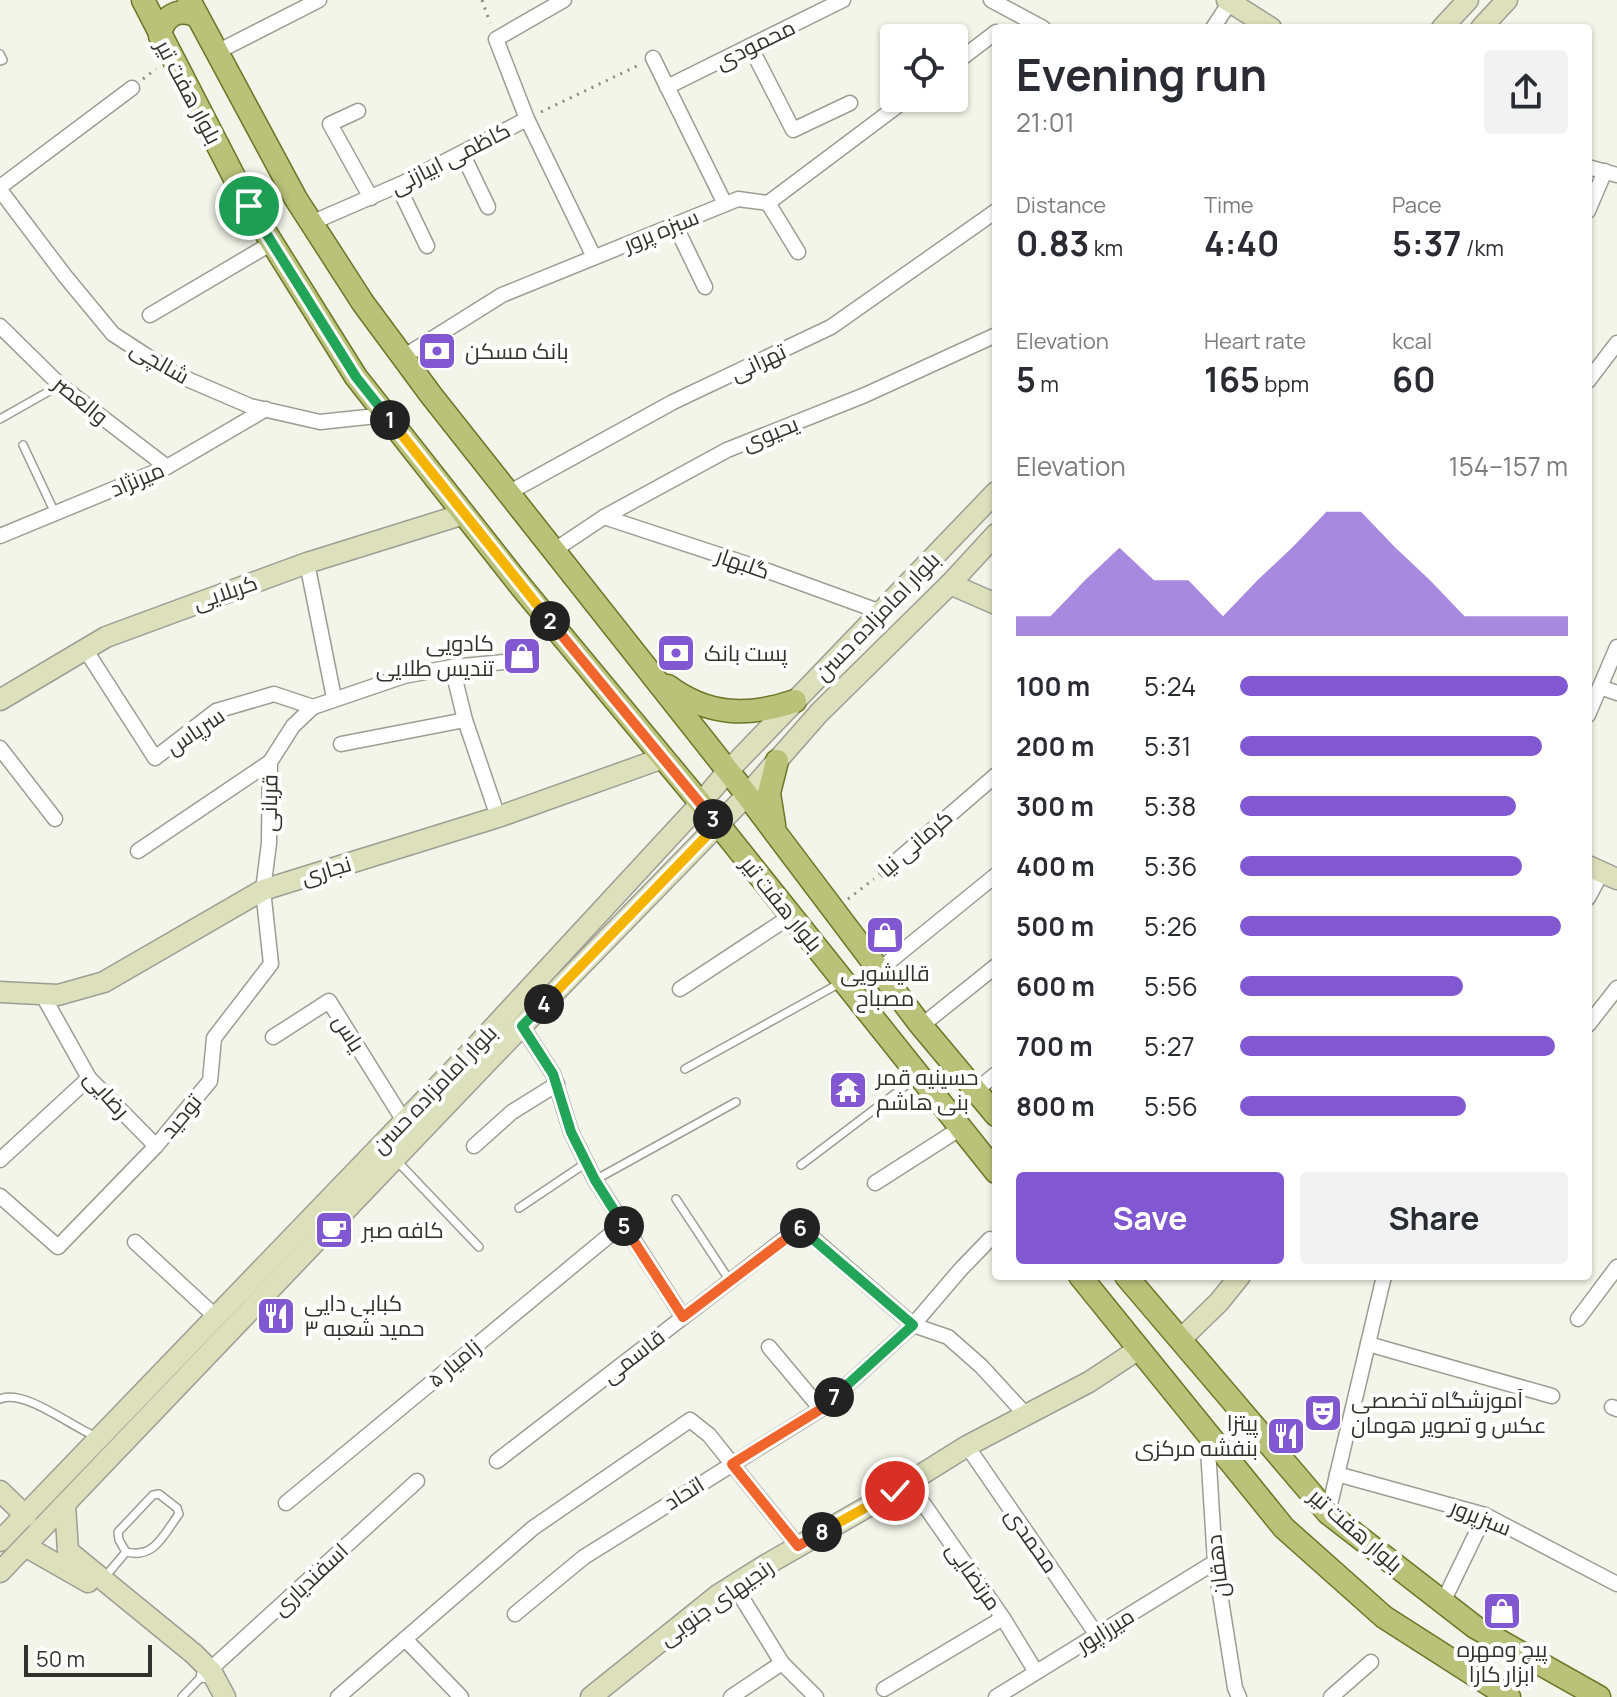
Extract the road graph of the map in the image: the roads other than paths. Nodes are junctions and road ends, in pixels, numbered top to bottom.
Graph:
1 (143, 0) edge
2 (319, 0) edge
3 (564, 0) edge
4 (843, 0) edge
5 (991, 0) edge
6 (1468, 0) edge
7 (1507, 0) edge
8 (1228, 1) edge
9 (193, 8) edge
10 (1019, 15) junction
11 (1007, 24) edge
12 (1036, 24) edge
13 (1215, 24) edge
14 (1265, 24) edge
15 (1446, 24) edge
16 (1485, 24) edge
17 (992, 35) edge
18 (160, 36) junction
19 (750, 46) junction
20 (217, 52) junction
21 (968, 53) edge
22 (0, 54) edge
23 (653, 58) road end
24 (0, 61) edge
25 (667, 87) junction
26 (132, 88) road end
27 (850, 103) dead end
28 (358, 111) dead end
29 (889, 112) edge
30 (527, 119) junction
31 (462, 153) junction
32 (1611, 173) edge
33 (398, 186) junction
34 (0, 188) edge
35 (371, 198) junction
36 (768, 203) junction
37 (725, 204) junction
38 (1592, 204) edge
39 (488, 207) dead end
40 (992, 214) edge
41 (311, 223) junction
42 (675, 225) junction
43 (272, 243) junction
44 (427, 246) dead end
45 (798, 252) dead end
46 (594, 257) junction
47 (705, 287) dead end
48 (150, 315) dead end
49 (0, 326) edge
50 (992, 337) edge
51 (1617, 343) edge
52 (403, 357) junction
53 (1592, 376) edge
54 (60, 385) junction
55 (266, 409) junction
56 (386, 415) junction
57 (0, 419) edge
58 (23, 445) dead end
59 (167, 467) junction
60 (508, 493) junction
61 (992, 496) edge
62 (55, 513) junction
63 (464, 514) junction
64 (604, 517) junction
65 (0, 536) edge
66 (992, 538) edge
67 (553, 551) junction
68 (307, 563) junction
69 (950, 584) junction
70 (992, 602) edge
71 (881, 612) junction
72 (1617, 647) edge
73 (85, 649) junction
74 (504, 662) dead end
75 (452, 667) junction
76 (650, 674) junction
77 (1600, 687) junction
78 (1617, 693) edge
79 (334, 698) junction
80 (0, 700) edge
81 (795, 701) junction
82 (1592, 706) edge
83 (313, 707) junction
84 (465, 720) junction
85 (341, 744) dead end
86 (0, 748) edge
87 (663, 758) junction
88 (777, 761) junction
89 (270, 762) junction
90 (727, 772) junction
91 (992, 779) edge
92 (747, 795) junction
93 (700, 804) junction
94 (498, 817) junction
95 (55, 819) dead end
96 (718, 824) junction
97 (777, 834) junction
98 (138, 851) dead end
99 (886, 870) road end
100 (1602, 873) edge
101 (992, 878) edge
102 (263, 890) junction
103 (1592, 891) edge
104 (791, 916) junction
105 (992, 969) edge
106 (879, 970) junction
107 (843, 981) junction
108 (1617, 988) edge
109 (680, 989) dead end
110 (0, 992) edge
111 (42, 994) junction
112 (1592, 1020) edge
113 (522, 1026) junction
114 (921, 1026) junction
115 (273, 1037) dead end
116 (685, 1069) dead end
117 (919, 1075) junction
118 (992, 1077) edge
119 (89, 1078) junction
120 (557, 1084) junction
121 (975, 1091) junction
122 (736, 1102) dead end
123 (992, 1110) edge
124 (404, 1121) junction
125 (961, 1128) junction
126 (156, 1146) junction
127 (474, 1146) dead end
128 (395, 1159) junction
129 (0, 1160) edge
130 (586, 1163) junction
131 (801, 1165) dead end
132 (992, 1167) edge
133 (595, 1180) junction
134 (875, 1183) dead end
135 (354, 1188) junction
136 (0, 1196) edge
137 (676, 1199) dead end
138 (519, 1208) dead end
139 (623, 1224) junction
140 (990, 1239) dead end
141 (135, 1242) dead end
142 (479, 1247) dead end
143 (1617, 1267) edge
144 (1083, 1280) edge
145 (1129, 1280) edge
146 (1237, 1280) edge
147 (1383, 1280) edge
148 (730, 1281) junction
149 (216, 1317) junction
150 (683, 1317) junction
151 (1578, 1319) dead end
152 (913, 1325) junction
153 (1180, 1340) junction
154 (1368, 1344) junction
155 (769, 1347) dead end
156 (1139, 1349) junction
157 (1552, 1396) dead end
158 (0, 1399) edge
159 (821, 1409) junction
160 (1026, 1415) junction
161 (1207, 1432) junction
162 (101, 1438) junction
163 (967, 1446) junction
164 (497, 1461) dead end
165 (732, 1464) junction
166 (1337, 1474) junction
167 (417, 1481) dead end
168 (909, 1483) junction
169 (0, 1491) edge
170 (286, 1503) dead end
171 (65, 1505) junction
172 (1328, 1513) junction
173 (1485, 1515) junction
174 (26, 1516) junction
175 (0, 1541) edge
176 (25, 1546) junction
177 (798, 1546) junction
178 (126, 1552) junction
179 (1215, 1562) junction
180 (0, 1572) edge
181 (102, 1580) junction
182 (1617, 1584) edge
183 (734, 1585) junction
184 (1443, 1602) junction
185 (515, 1614) dead end
186 (1003, 1618) junction
187 (1097, 1635) junction
188 (405, 1639) junction
189 (1371, 1662) dead end
190 (782, 1663) junction
191 (1036, 1672) junction
192 (206, 1673) junction
193 (884, 1689) dead end
194 (1237, 1693) edge
195 (1339, 1694) edge
196 (1505, 1696) edge
197 (182, 1697) edge
198 (215, 1697) edge
199 (225, 1697) edge
200 (338, 1697) edge
201 (461, 1697) edge
202 (591, 1697) edge
203 (731, 1697) edge
204 (816, 1697) edge
205 (996, 1697) edge
206 (1221, 1697) edge
207 (1599, 1697) edge

1 - 18 main road, بلوار هفت تیر
2 - 20 street
3 - 30 street, کاظمی ابیازنی
4 - 19 street, محمودی
5 - 10 street
6 - 15 main road
7 - 16 main road
8 - 13 street
8 - 14 main road
9 - 18 main road
9 - 20 main road, بلوار هفت تیر
10 - 11 street
10 - 12 street
17 - 21 street
18 - 43 main road, بلوار هفت تیر
19 - 25 street, محمودی
19 - 27 street
20 - 41 main road, بلوار هفت تیر
22 - 24 lane
23 - 25 street
25 - 37 street
26 - 34 street
28 - 35 street
29 - 36 street
30 - 31 street, کاظمی ابیازنی
30 - 46 street
31 - 33 street, کاظمی ابیازنی
31 - 39 street
32 - 38 street
33 - 35 street, کاظمی ابیازنی
33 - 44 street
34 - 55 street, شالچی
35 - 41 street, کاظمی ابیازنی
36 - 37 street, سبزه پرور
36 - 45 street
37 - 42 street, سبزه پرور
40 - 60 street, تهرانی
41 - 52 main road, بلوار هفت تیر
42 - 46 street, سبزه پرور
42 - 47 street
43 - 48 street
43 - 56 main road, بلوار هفت تیر
46 - 52 street, سبزه پرور
49 - 54 street, والعصر
50 - 64 street, یحیوی
51 - 53 street
52 - 60 main road, بلوار هفت تیر
54 - 57 lane
54 - 59 street, والعصر
55 - 56 street, شالچی
55 - 59 street, میرنژاد
56 - 63 main road, بلوار هفت تیر
58 - 62 lane
59 - 62 street, میرنژاد
60 - 67 main road, بلوار هفت تیر
61 - 71 main road, بلوار امامزاده حسن
62 - 65 street, میرنژاد
63 - 68 main road, کربلایی
63 - 87 main road, بلوار هفت تیر
64 - 67 street, یحیوی
64 - 71 street, گلبهار
66 - 69 main road, بلوار امامزاده حسن
67 - 76 main road, بلوار هفت تیر
68 - 73 main road, کربلایی
68 - 79 street
69 - 70 main road
69 - 88 main road, بلوار امامزاده حسن
71 - 81 main road, بلوار امامزاده حسن
72 - 77 street
73 - 80 main road, کربلایی
73 - 83 street, سرپاس
74 - 75 street, قربانی
75 - 79 street, قربانی
75 - 84 street
76 - 81 main road
76 - 90 main road, بلوار هفت تیر
77 - 78 street
77 - 82 street
79 - 83 street, قربانی
81 - 90 main road, بلوار امامزاده حسن
83 - 89 street, قربانی
84 - 85 street
84 - 94 street
86 - 95 street
87 - 93 main road, بلوار هفت تیر
87 - 94 main road, نجاری
88 - 92 main road, بلوار امامزاده حسن
88 - 97 main road
89 - 98 street
89 - 102 street, قربانی
90 - 92 main road, بلوار هفت تیر
90 - 93 main road, بلوار امامزاده حسن
91 - 99 street, کرمانی نیا
92 - 96 main road, بلوار امامزاده حسن
92 - 97 main road, بلوار هفت تیر
93 - 96 main road, بلوار هفت تیر
93 - 124 main road, بلوار امامزاده حسن
94 - 102 main road, نجاری
96 - 104 main road, بلوار هفت تیر
96 - 113 main road, بلوار امامزاده حسن
97 - 106 main road, بلوار هفت تیر
100 - 103 street
101 - 106 street
102 - 111 main road, نجاری
102 - 126 street, توحید
104 - 107 main road, بلوار هفت تیر
104 - 109 street
105 - 114 street
106 - 114 main road, بلوار هفت تیر
107 - 116 lane
107 - 117 main road, بلوار هفت تیر
108 - 112 street
110 - 111 main road, نجاری
111 - 119 street, رضایی
113 - 120 street
113 - 128 main road, بلوار امامزاده حسن
114 - 121 main road, بلوار هفت تیر
115 - 124 street, یاس
117 - 125 main road, بلوار هفت تیر
117 - 131 lane
118 - 121 street
119 - 126 street, رضایی
119 - 129 street
120 - 127 street
120 - 130 street
121 - 123 main road, بلوار هفت تیر
122 - 133 lane
124 - 135 main road, بلوار امامزاده حسن
125 - 132 main road, بلوار هفت تیر
125 - 134 street
126 - 136 street, توحید
128 - 135 main road, بلوار امامزاده حسن
128 - 142 lane
130 - 133 street
130 - 138 lane
133 - 139 street
135 - 149 main road, بلوار امامزاده حسن
135 - 171 main road, بلوار امامزاده حسن
137 - 148 lane
139 - 150 street
139 - 170 street, زامیار ۵
140 - 152 street, اتحاد
141 - 149 street
143 - 151 street
144 - 156 main road, بلوار هفت تیر
145 - 153 main road, بلوار هفت تیر
146 - 153 main road
147 - 154 street
148 - 150 street, قاسمی
148 - 152 street, قاسمی
149 - 162 main road, بلوار امامزاده حسن
150 - 164 street, قاسمی
152 - 159 street, اتحاد
152 - 160 street, قاسمی
153 - 172 main road, بلوار هفت تیر
154 - 157 street
154 - 166 street
155 - 159 street
156 - 160 main road, رنجیهای جنوبی
156 - 161 main road, بلوار هفت تیر
158 - 162 lane
159 - 165 street, اتحاد
160 - 163 main road, رنجیهای جنوبی
161 - 179 street, دهقان
161 - 196 main road, بلوار هفت تیر
162 - 174 main road, بلوار امامزاده حسن
163 - 168 main road, رنجیهای جنوبی
163 - 187 street, محمدی
165 - 177 street
165 - 185 street, اتحاد
165 - 188 street
166 - 172 street
166 - 173 street, سبزپرور
167 - 192 street, اسفندیاری
168 - 177 main road, رنجیهای جنوبی
168 - 186 street, مرتضایی
169 - 174 main road
171 - 176 main road, بلوار امامزاده حسن
171 - 181 main road
172 - 184 main road, بلوار هفت تیر
173 - 182 street, سبزپرور
173 - 184 street
174 - 175 main road, بلوار امامزاده حسن
176 - 180 main road, بلوار امامزاده حسن
176 - 192 main road
177 - 183 main road, رنجیهای جنوبی
178 - 178 lane
178 - 181 lane
179 - 187 street, میرزاپور
179 - 194 street, دهقان
181 - 192 main road
183 - 190 street
183 - 202 main road, رنجیهای جنوبی
184 - 207 main road, بلوار هفت تیر
186 - 191 street, مرتضایی
186 - 193 street
187 - 191 street, میرزاپور
188 - 200 street
188 - 201 street
189 - 195 street
190 - 203 street
190 - 204 street
191 - 205 street, میرزاپور
192 - 197 lane
192 - 198 main road
192 - 199 main road
194 - 206 street

